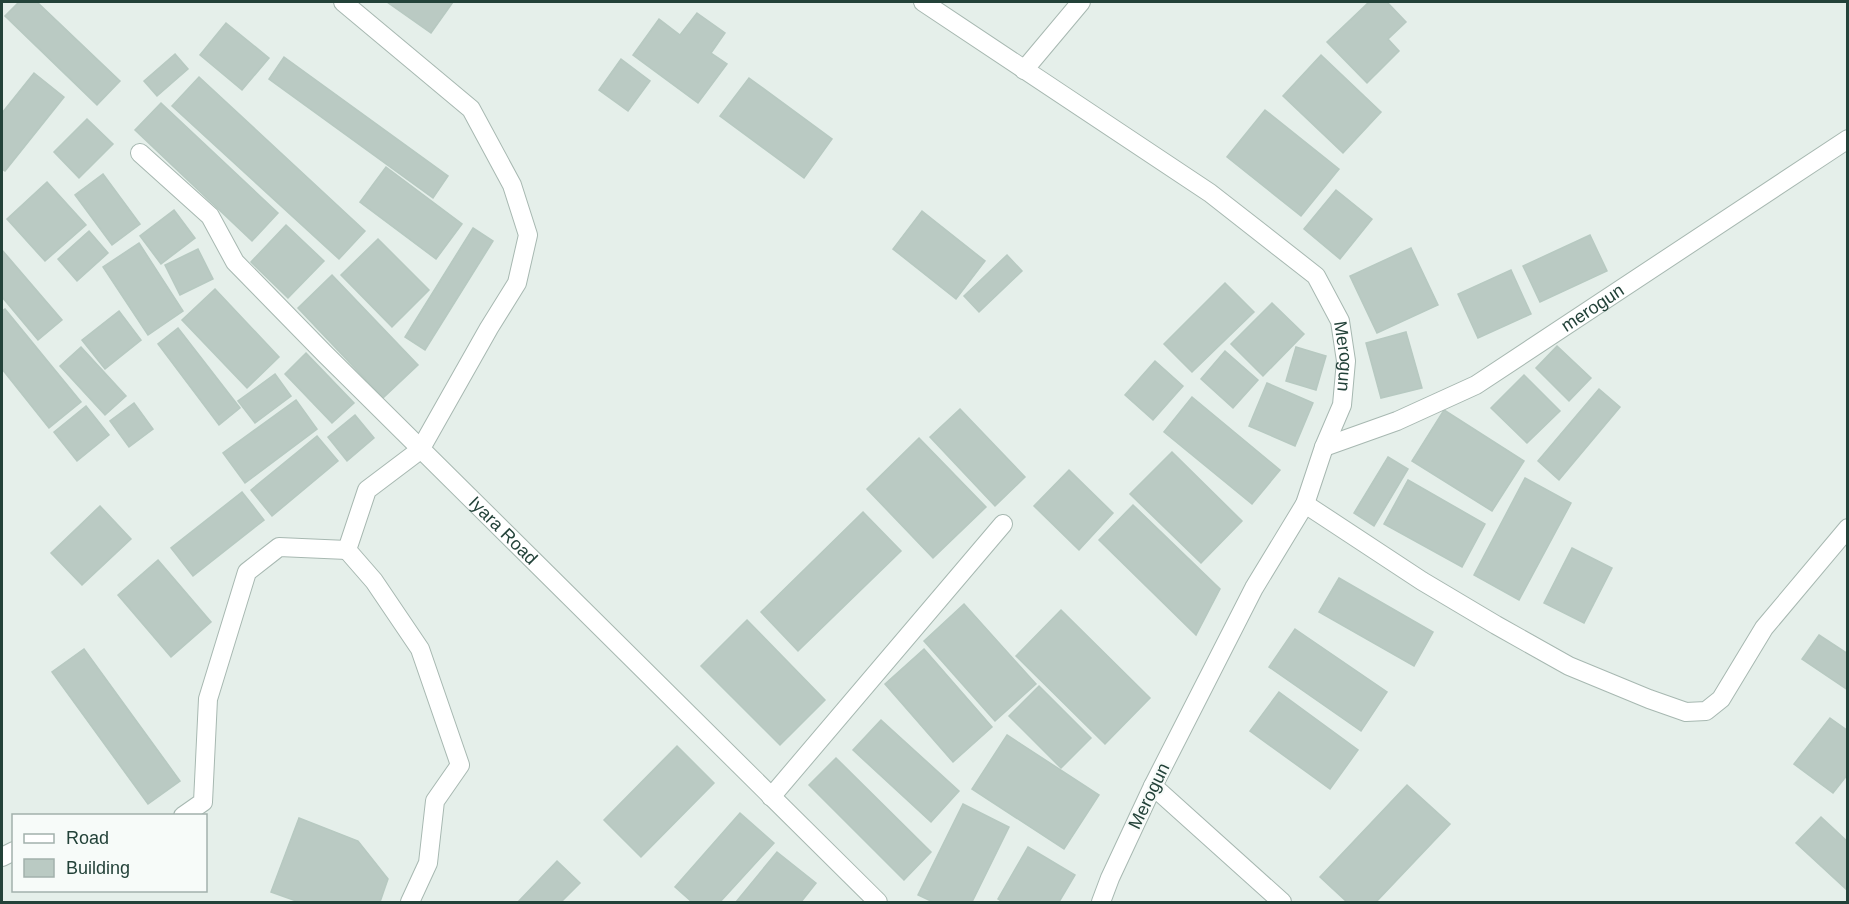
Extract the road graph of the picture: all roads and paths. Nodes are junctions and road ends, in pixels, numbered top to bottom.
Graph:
1 (343, 2) edge
2 (922, 2) edge
3 (1081, 2) edge
4 (1024, 69) junction
5 (1848, 139) edge
6 (140, 153) dead end
7 (1324, 447) junction
8 (420, 450) junction
9 (1305, 504) junction
10 (1003, 524) dead end
11 (1848, 528) edge
12 (347, 550) junction
13 (1153, 786) junction
14 (771, 797) junction
15 (186, 814) edge
16 (410, 903) edge
17 (878, 903) edge
18 (1101, 903) edge
19 (1282, 903) edge

1 - 8 street
2 - 4 street, Merogun
3 - 4 street
4 - 7 street, Merogun
5 - 7 street, merogun
6 - 8 street, Iyara Road
7 - 9 street, Merogun
8 - 12 street
8 - 14 street, Iyara Road
9 - 11 street
9 - 13 street, Merogun
10 - 14 street
12 - 15 street
12 - 16 street
13 - 18 street, Merogun
13 - 19 street
14 - 17 street, Iyara Road

